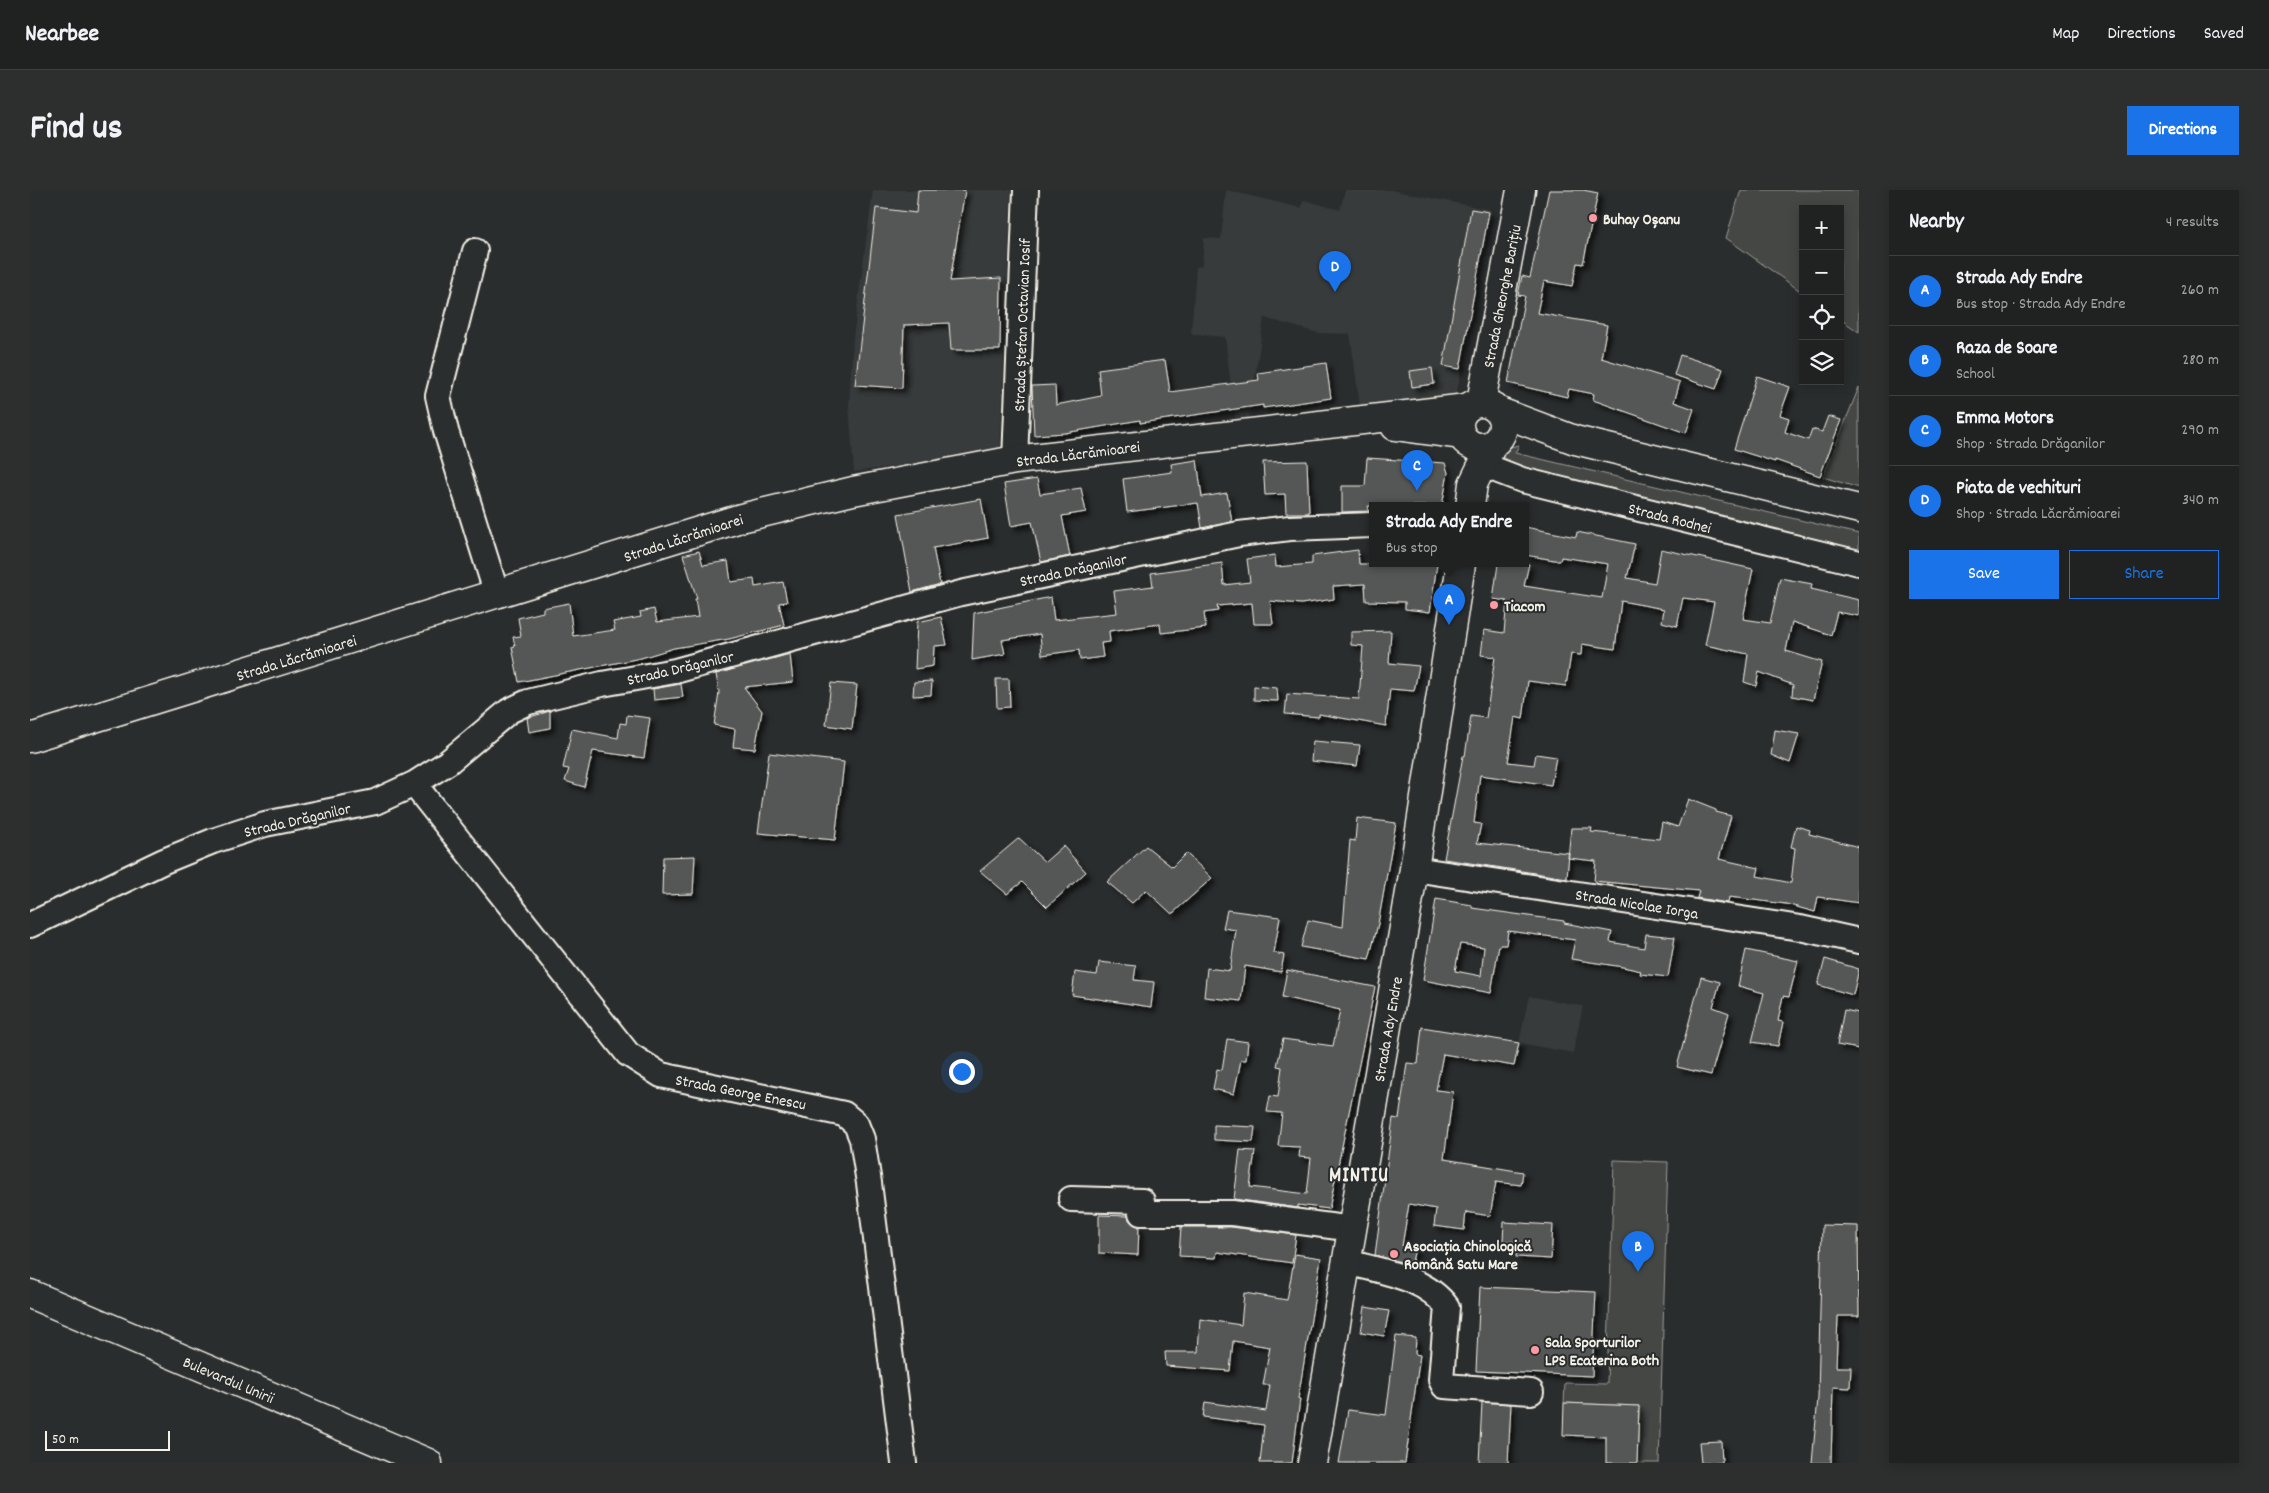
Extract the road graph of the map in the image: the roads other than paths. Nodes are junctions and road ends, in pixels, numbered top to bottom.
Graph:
1 (1026, 190) edge
2 (1522, 190) edge
3 (475, 251) dead end
4 (1482, 407) junction
5 (1354, 421) junction
6 (1463, 438) junction
7 (1576, 440) junction
8 (1015, 460) junction
9 (1483, 468) edge
10 (1859, 509) edge
11 (1369, 525) edge
12 (1859, 563) edge
13 (1461, 567) edge
14 (497, 595) junction
15 (30, 738) edge
16 (414, 784) junction
17 (1414, 869) junction
18 (30, 925) edge
19 (1859, 941) edge
20 (1071, 1199) dead end
21 (1353, 1229) junction
22 (1348, 1262) junction
23 (30, 1294) edge
24 (1531, 1392) dead end
25 (428, 1463) edge
26 (904, 1463) edge
27 (1312, 1463) edge

1 - 8 street, Strada Ștefan Octavian Iosif
2 - 4 main road, Strada Gheorghe Barițiu
3 - 14 street
4 - 5 main road, Strada Lăcrămioarei
4 - 6 main road
4 - 7 main road
4 - 9 main road
5 - 6 main road, Strada Lăcrămioarei
5 - 8 main road, Strada Lăcrămioarei
6 - 9 main road
6 - 9 main road, Strada Lăcrămioarei
7 - 9 main road
7 - 10 main road
8 - 14 main road, Strada Lăcrămioarei
9 - 12 street, Strada Rodnei
11 - 16 street, Strada Drăganilor
13 - 17 main road, Strada Ady Endre
14 - 15 main road, Strada Lăcrămioarei
16 - 18 street, Strada Drăganilor
16 - 26 street, Strada George Enescu
17 - 19 street, Strada Nicolae Iorga
17 - 21 main road, Strada Ady Endre
20 - 21 street
21 - 22 main road, Strada Ady Endre
22 - 24 street
22 - 27 main road, Strada Ady Endre
23 - 25 main road, Bulevardul Unirii

